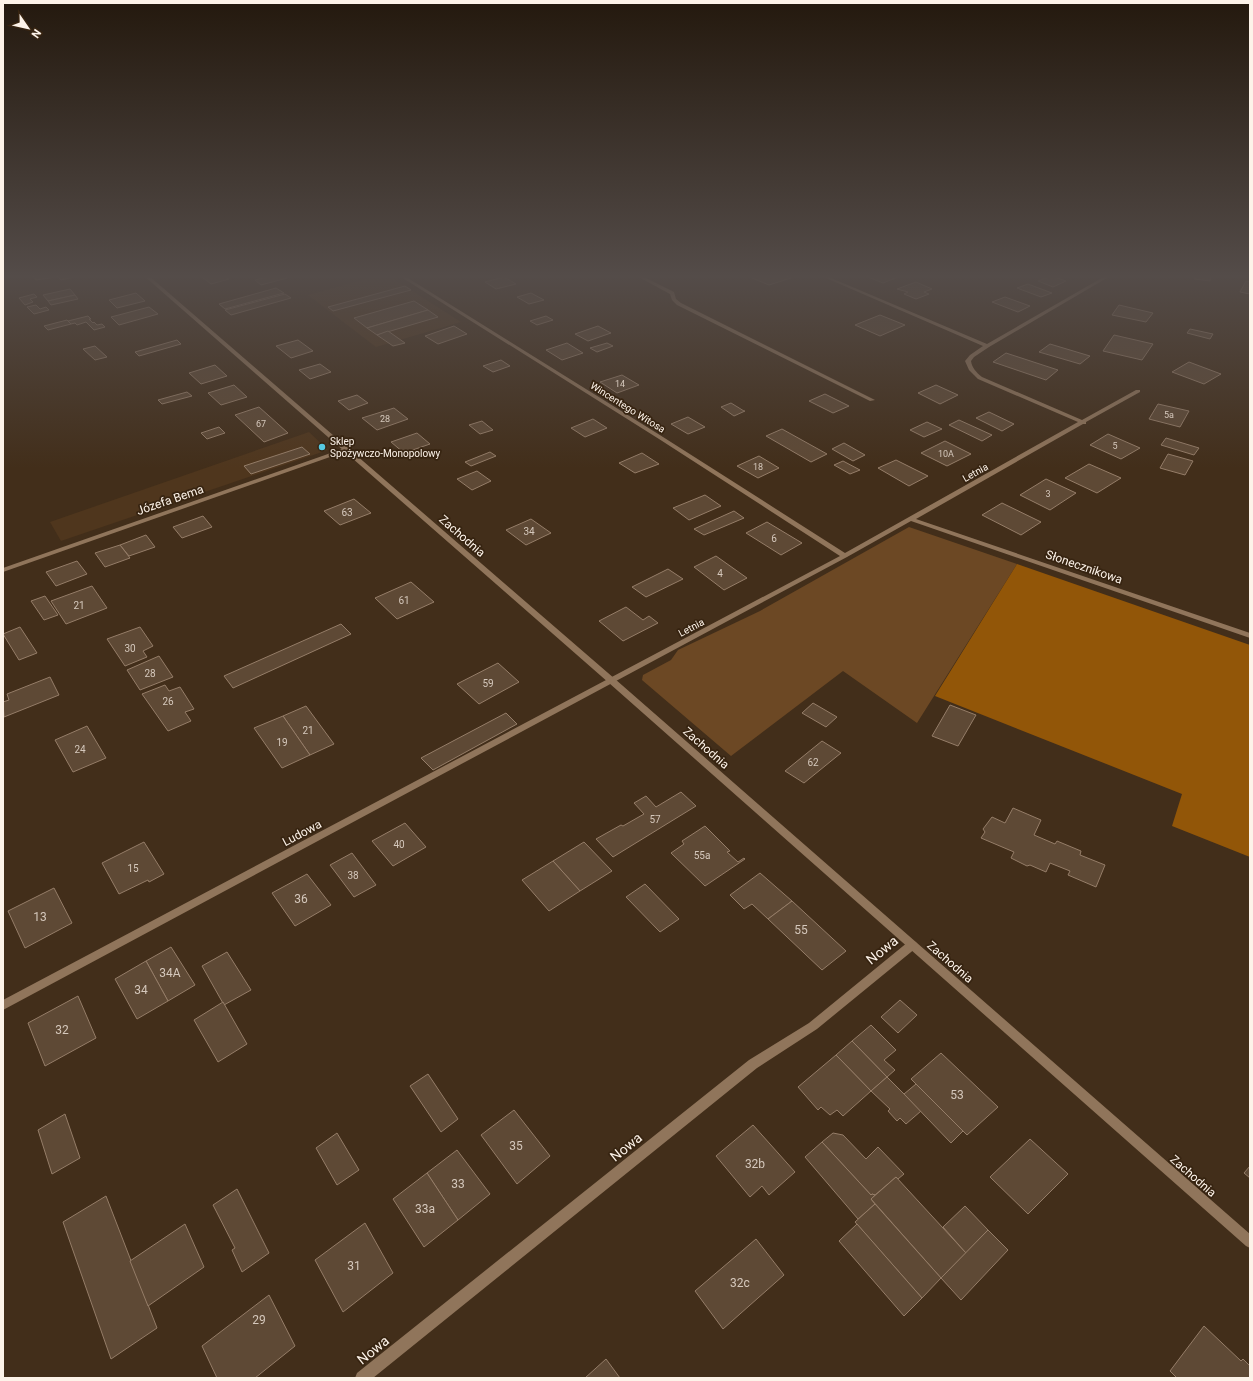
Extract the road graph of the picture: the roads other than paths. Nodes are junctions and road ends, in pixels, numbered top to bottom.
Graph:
1 (219, 339) edge
2 (503, 339) edge
3 (750, 339) edge
4 (972, 339) edge
5 (998, 339) edge
6 (987, 346) junction
7 (1138, 391) dead end
8 (872, 400) dead end
9 (1084, 423) junction
10 (345, 450) junction
11 (911, 518) junction
12 (845, 556) junction
13 (3, 570) edge
14 (1250, 636) edge
15 (612, 681) junction
16 (912, 945) junction
17 (3, 1005) edge
18 (1250, 1242) edge
19 (362, 1378) edge

1 - 10 street, Zachodnia
2 - 12 street, Wincentego Witosa
3 - 8 street
4 - 6 street
5 - 6 street
6 - 9 street
7 - 9 street, Letnia
9 - 11 street, Letnia
10 - 13 street, Józefa Bema
10 - 15 street, Zachodnia
11 - 12 street, Letnia
11 - 14 street, Słonecznikowa
12 - 15 street, Letnia
15 - 16 street, Zachodnia
15 - 17 street, Ludowa
16 - 18 street, Zachodnia
16 - 19 street, Nowa

